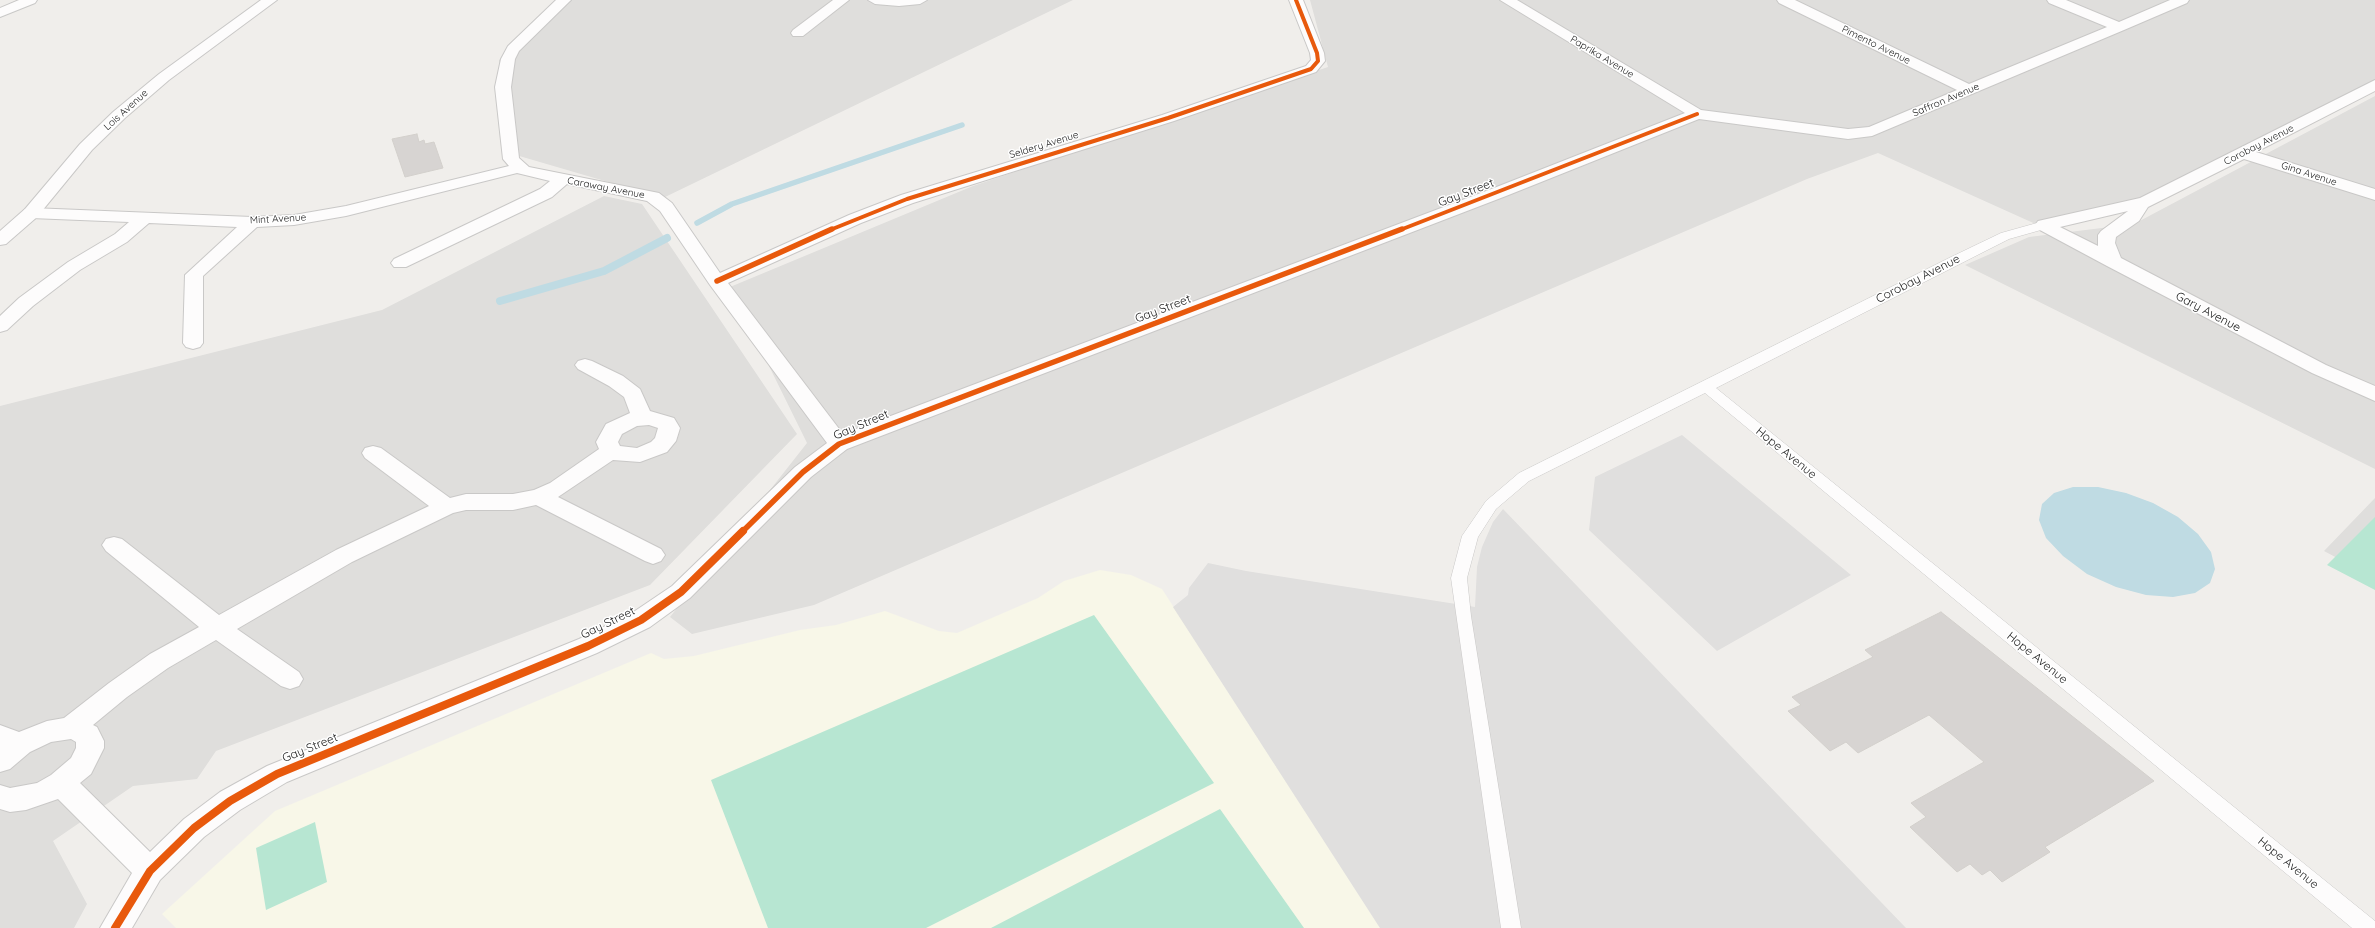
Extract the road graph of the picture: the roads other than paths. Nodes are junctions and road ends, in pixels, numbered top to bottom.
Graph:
1 (30, 0) edge
2 (270, 0) edge
3 (564, 0) edge
4 (842, 0) edge
5 (875, 0) edge
6 (920, 0) edge
7 (1296, 0) edge
8 (1507, 0) edge
9 (1784, 0) edge
10 (2054, 0) edge
11 (2182, 0) edge
12 (0, 13) edge
13 (2119, 27) junction
14 (798, 33) dead end
15 (2375, 85) edge
16 (1969, 90) junction
17 (1697, 114) junction
18 (2243, 153) junction
19 (520, 168) junction
20 (562, 179) junction
21 (2375, 196) edge
22 (2142, 204) junction
23 (31, 213) junction
24 (146, 217) junction
25 (252, 222) junction
26 (2044, 225) junction
27 (0, 240) edge
28 (2113, 262) junction
29 (400, 263) dead end
30 (717, 281) junction
31 (0, 326) edge
32 (194, 343) dead end
33 (585, 365) dead end
34 (1706, 387) junction
35 (2375, 394) edge
36 (642, 418) junction
37 (839, 444) junction
38 (611, 451) junction
39 (373, 453) dead end
40 (539, 497) junction
41 (446, 507) junction
42 (114, 545) dead end
43 (653, 555) dead end
44 (216, 627) junction
45 (290, 679) dead end
46 (71, 728) junction
47 (7, 747) edge
48 (61, 783) junction
49 (0, 797) edge
50 (150, 871) junction
51 (115, 928) edge
52 (1511, 928) edge
53 (2368, 928) edge

1 - 12 street
2 - 23 street, Lois Avenue
3 - 19 street
4 - 14 street
5 - 6 street
7 - 30 street, Seldery Avenue
8 - 17 street, Paprika Avenue
9 - 16 street, Pimento Avenue
10 - 13 street
11 - 13 street, Saffron Avenue
13 - 16 street, Saffron Avenue
15 - 18 street, Corobay Avenue
16 - 17 street, Saffron Avenue
17 - 37 street, Gay Street
18 - 21 street, Gina Avenue
18 - 22 street, Corobay Avenue
19 - 20 street, Caraway Avenue
19 - 25 street, Mint Avenue
20 - 29 street
20 - 30 street, Caraway Avenue
22 - 26 street, Corobay Avenue
22 - 28 street, Corobay Avenue
23 - 24 street, Mint Avenue
23 - 27 street, Lois Avenue
24 - 25 street, Mint Avenue
24 - 31 street
25 - 32 street
26 - 28 street, Gary Avenue
26 - 34 lane, Corobay Avenue
28 - 35 street, Gary Avenue
30 - 37 street, Caraway Avenue
33 - 36 street
34 - 52 lane, Corobay Avenue
34 - 53 lane, Hope Avenue
36 - 38 street
36 - 38 street
37 - 50 street, Gay Street
38 - 40 street
39 - 41 street
40 - 41 street
40 - 43 street
41 - 44 street
42 - 44 street
44 - 45 street
44 - 46 street
46 - 47 street
46 - 48 street
48 - 49 street
48 - 50 street
50 - 51 street, Gay Street

